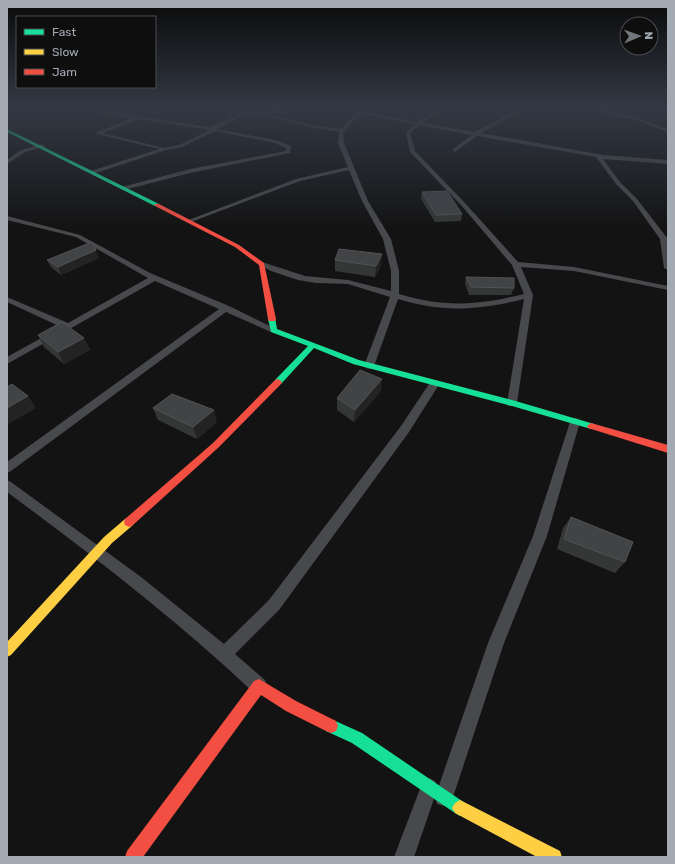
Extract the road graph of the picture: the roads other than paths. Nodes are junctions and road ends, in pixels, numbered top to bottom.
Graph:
1 (33, 148) edge
2 (47, 148) edge
3 (162, 148) edge
4 (168, 148) edge
5 (289, 148) edge
6 (343, 148) edge
7 (411, 148) edge
8 (555, 148) edge
9 (165, 149) junction
10 (598, 156) junction
11 (7, 162) edge
12 (668, 162) edge
13 (350, 168) junction
14 (93, 172) junction
15 (124, 188) junction
16 (7, 218) edge
17 (189, 221) junction
18 (667, 248) edge
19 (262, 264) junction
20 (516, 264) junction
21 (668, 268) edge
22 (155, 278) junction
23 (668, 288) edge
24 (395, 295) junction
25 (529, 295) junction
26 (7, 299) edge
27 (226, 308) junction
28 (69, 326) junction
29 (274, 330) junction
30 (313, 345) junction
31 (7, 361) edge
32 (369, 366) junction
33 (435, 383) junction
34 (512, 403) junction
35 (575, 422) junction
36 (668, 449) edge
37 (7, 468) edge
38 (7, 485) edge
39 (97, 551) junction
40 (7, 651) edge
41 (224, 653) junction
42 (259, 686) junction
43 (437, 792) junction
44 (133, 857) edge
45 (404, 857) edge
46 (554, 857) edge

1 - 11 street
2 - 14 street
3 - 9 street
4 - 9 street
5 - 15 street
6 - 13 street
7 - 20 street
8 - 10 street
9 - 14 street
10 - 12 street
10 - 18 street
13 - 17 street
13 - 24 street
14 - 15 street
15 - 17 street
16 - 22 street
17 - 19 street
18 - 21 street
19 - 24 street
19 - 29 street
20 - 23 street
20 - 25 street
22 - 27 street
22 - 28 street
24 - 25 street
24 - 32 street
25 - 34 street
26 - 28 street
27 - 29 street
27 - 37 street
28 - 31 street
29 - 30 street
30 - 32 street
30 - 39 street
32 - 33 street
33 - 34 street
33 - 41 street
34 - 35 street
35 - 36 street
35 - 43 street
38 - 39 street
39 - 40 street
39 - 41 street
41 - 42 street
42 - 43 street
42 - 44 street
43 - 45 street
43 - 46 street

